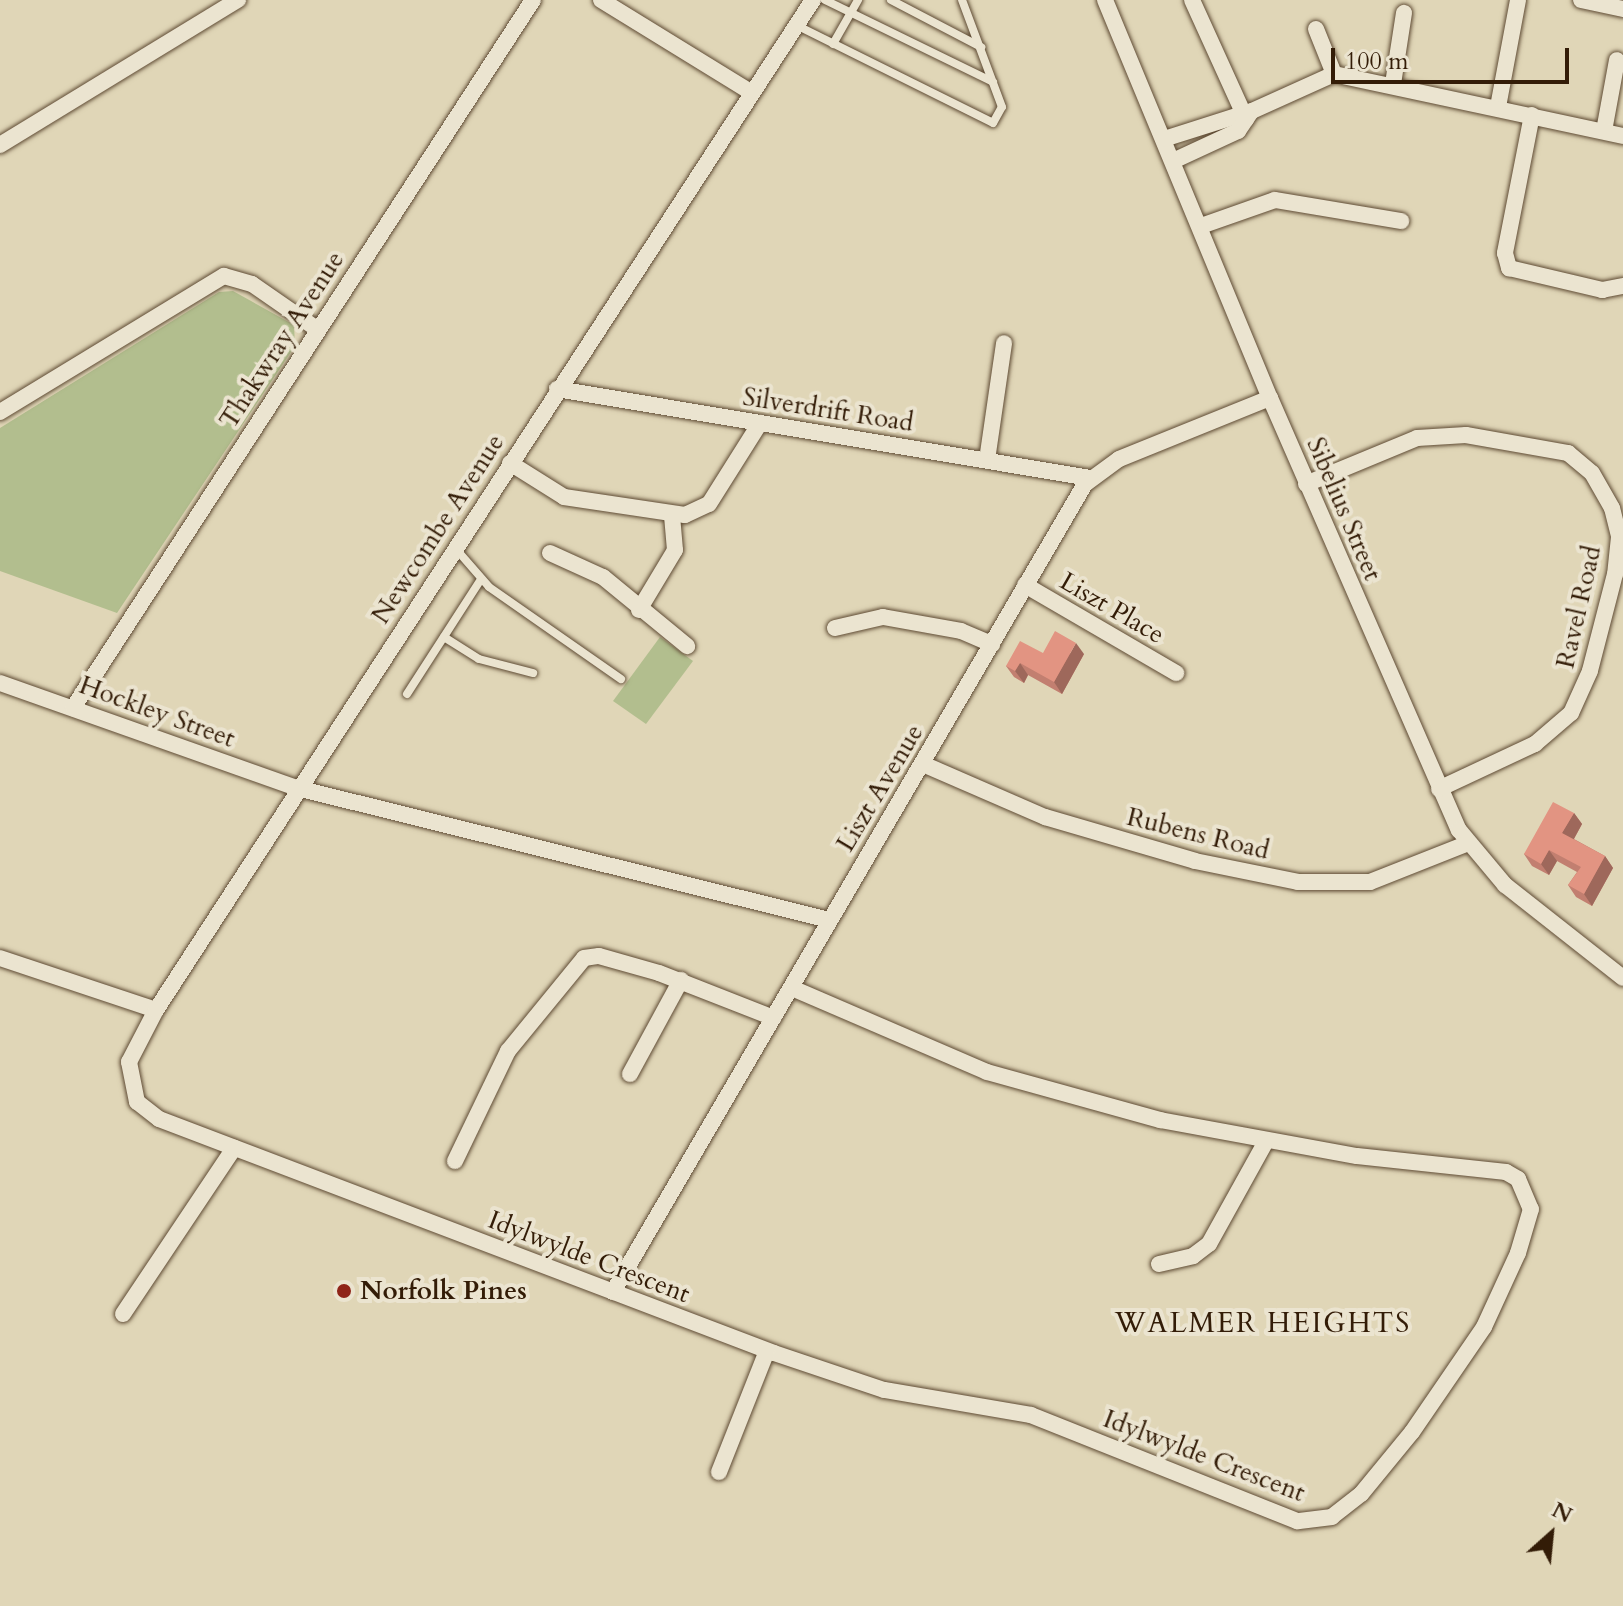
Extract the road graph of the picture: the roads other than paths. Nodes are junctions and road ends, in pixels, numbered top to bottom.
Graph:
1 (238, 0) edge
2 (533, 0) edge
3 (601, 0) edge
4 (813, 0) edge
5 (825, 0) edge
6 (858, 0) edge
7 (891, 0) edge
8 (962, 0) edge
9 (1105, 0) edge
10 (1192, 0) edge
11 (1518, 0) edge
12 (1581, 0) edge
13 (1603, 2) edge
14 (1623, 9) edge
15 (850, 13) junction
16 (1404, 13) dead end
17 (796, 25) junction
18 (1316, 29) dead end
19 (833, 44) junction
20 (981, 47) junction
21 (1617, 60) dead end
22 (1334, 74) junction
23 (994, 82) junction
24 (1393, 84) junction
25 (752, 93) junction
26 (1498, 107) junction
27 (1247, 114) junction
28 (1532, 115) junction
29 (1604, 131) junction
30 (1623, 136) edge
31 (1164, 139) junction
32 (0, 145) edge
33 (1173, 161) junction
34 (1401, 221) dead end
35 (1201, 226) junction
36 (1623, 286) edge
37 (317, 329) junction
38 (1004, 343) dead end
39 (557, 389) junction
40 (1270, 398) junction
41 (0, 412) edge
42 (760, 423) junction
43 (987, 460) junction
44 (510, 463) junction
45 (1090, 478) junction
46 (1306, 484) junction
47 (672, 515) junction
48 (454, 547) junction
49 (550, 553) dead end
50 (481, 579) junction
51 (1025, 585) junction
52 (639, 610) junction
53 (835, 628) dead end
54 (444, 637) junction
55 (992, 644) junction
56 (687, 646) dead end
57 (533, 673) dead end
58 (1176, 673) dead end
59 (621, 679) dead end
60 (0, 683) edge
61 (407, 694) dead end
62 (73, 708) junction
63 (923, 764) junction
64 (297, 788) junction
65 (1439, 789) junction
66 (1466, 844) junction
67 (829, 920) junction
68 (0, 958) edge
69 (1623, 978) edge
70 (681, 980) junction
71 (792, 988) junction
72 (156, 1010) junction
73 (774, 1018) junction
74 (630, 1074) dead end
75 (132, 1093) joint
76 (1266, 1141) junction
77 (234, 1148) junction
78 (455, 1161) dead end
79 (1159, 1264) dead end
80 (613, 1292) junction
81 (123, 1314) dead end
82 (767, 1351) junction
83 (719, 1472) dead end

1 - 32 street
2 - 37 street, Thakwray Avenue
3 - 25 street
4 - 17 street, Newcombe Avenue
5 - 15 lane
6 - 15 lane
7 - 20 lane
8 - 20 lane
9 - 31 street, Sibelius Street
10 - 27 street
11 - 26 street
12 - 13 street
13 - 14 street
15 - 19 lane
15 - 23 lane
16 - 24 street
17 - 19 lane
17 - 25 street, Newcombe Avenue
18 - 22 street
19 - 23 lane
20 - 23 lane
21 - 29 street
22 - 24 street
22 - 27 street
24 - 26 street
25 - 39 street, Newcombe Avenue
26 - 28 street
27 - 31 street
27 - 33 street
28 - 29 street
28 - 36 street
29 - 30 street
31 - 33 street, Sibelius Street
33 - 35 street, Sibelius Street
34 - 35 street
35 - 40 street, Sibelius Street
37 - 41 street
37 - 62 street, Thakwray Avenue
38 - 43 street
39 - 42 street, Silverdrift Road
39 - 44 street, Newcombe Avenue
40 - 45 street, Liszt Avenue
40 - 46 street, Sibelius Street
42 - 43 street, Silverdrift Road
42 - 47 street
43 - 45 street, Silverdrift Road
44 - 47 street
44 - 48 street, Newcombe Avenue
45 - 51 street, Liszt Avenue
46 - 65 street, Sibelius Street
46 - 65 street, Ravel Road
47 - 52 street
48 - 50 lane
48 - 64 street, Newcombe Avenue
49 - 52 street
50 - 54 lane
50 - 59 lane
51 - 55 street, Liszt Avenue
51 - 58 street, Liszt Place
52 - 56 street
53 - 55 street
54 - 57 lane
54 - 61 lane
55 - 63 street, Liszt Avenue
60 - 62 street, Hockley Street
62 - 64 street, Hockley Street
63 - 66 street, Rubens Road
63 - 67 street, Liszt Avenue
64 - 67 street, Hockley Street
64 - 72 street, Newcombe Avenue
65 - 66 street, Sibelius Street
66 - 69 street, Sibelius Street
67 - 71 street, Liszt Avenue
68 - 72 street
70 - 73 street
70 - 74 street
70 - 78 street
71 - 73 street, Liszt Avenue
71 - 76 street, Idylwylde Crescent
72 - 75 street, Newcombe Avenue
73 - 80 street, Liszt Avenue
75 - 77 street, Idylwylde Crescent
76 - 79 street
76 - 82 street, Idylwylde Crescent
77 - 80 street, Idylwylde Crescent
77 - 81 street
80 - 82 street, Idylwylde Crescent
82 - 83 street

